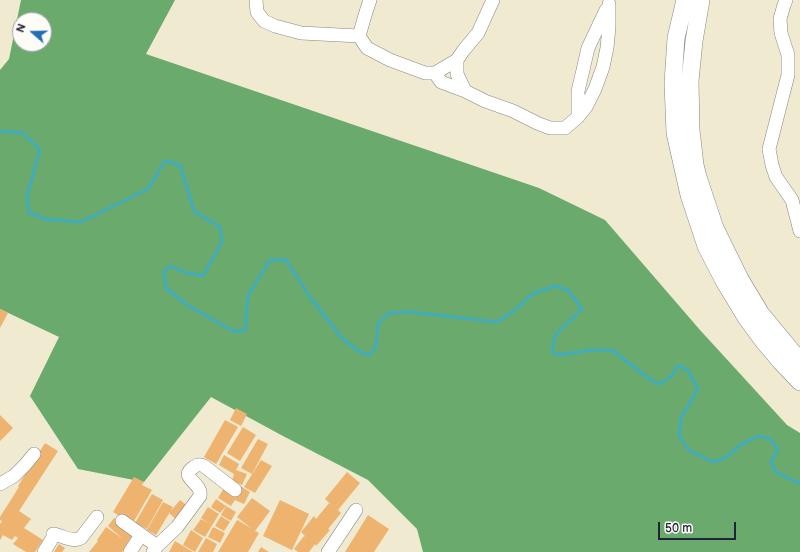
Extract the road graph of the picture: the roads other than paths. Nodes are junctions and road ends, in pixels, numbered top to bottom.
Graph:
1 (256, 0) edge
2 (370, 0) edge
3 (494, 0) edge
4 (685, 0) edge
5 (701, 0) edge
6 (786, 0) edge
7 (610, 2) edge
8 (359, 36) junction
9 (457, 60) junction
10 (435, 73) junction
11 (465, 91) junction
12 (578, 117) junction
13 (800, 231) edge
14 (800, 361) edge
15 (800, 382) edge
16 (34, 454) dead end
17 (0, 484) edge
18 (235, 490) dead end
19 (356, 510) dead end
20 (97, 517) dead end
21 (122, 521) dead end
22 (141, 534) junction
23 (155, 549) edge
24 (44, 552) edge
25 (130, 552) edge
26 (328, 552) edge

1 - 8 street
2 - 8 street
3 - 9 street
4 - 15 main road
5 - 14 main road
6 - 13 street
7 - 12 street
7 - 12 street
8 - 10 street
9 - 10 street
9 - 11 street
10 - 11 street
11 - 12 street
16 - 17 street
18 - 23 street
19 - 26 street
20 - 24 street
21 - 22 street
22 - 23 street
22 - 25 street

